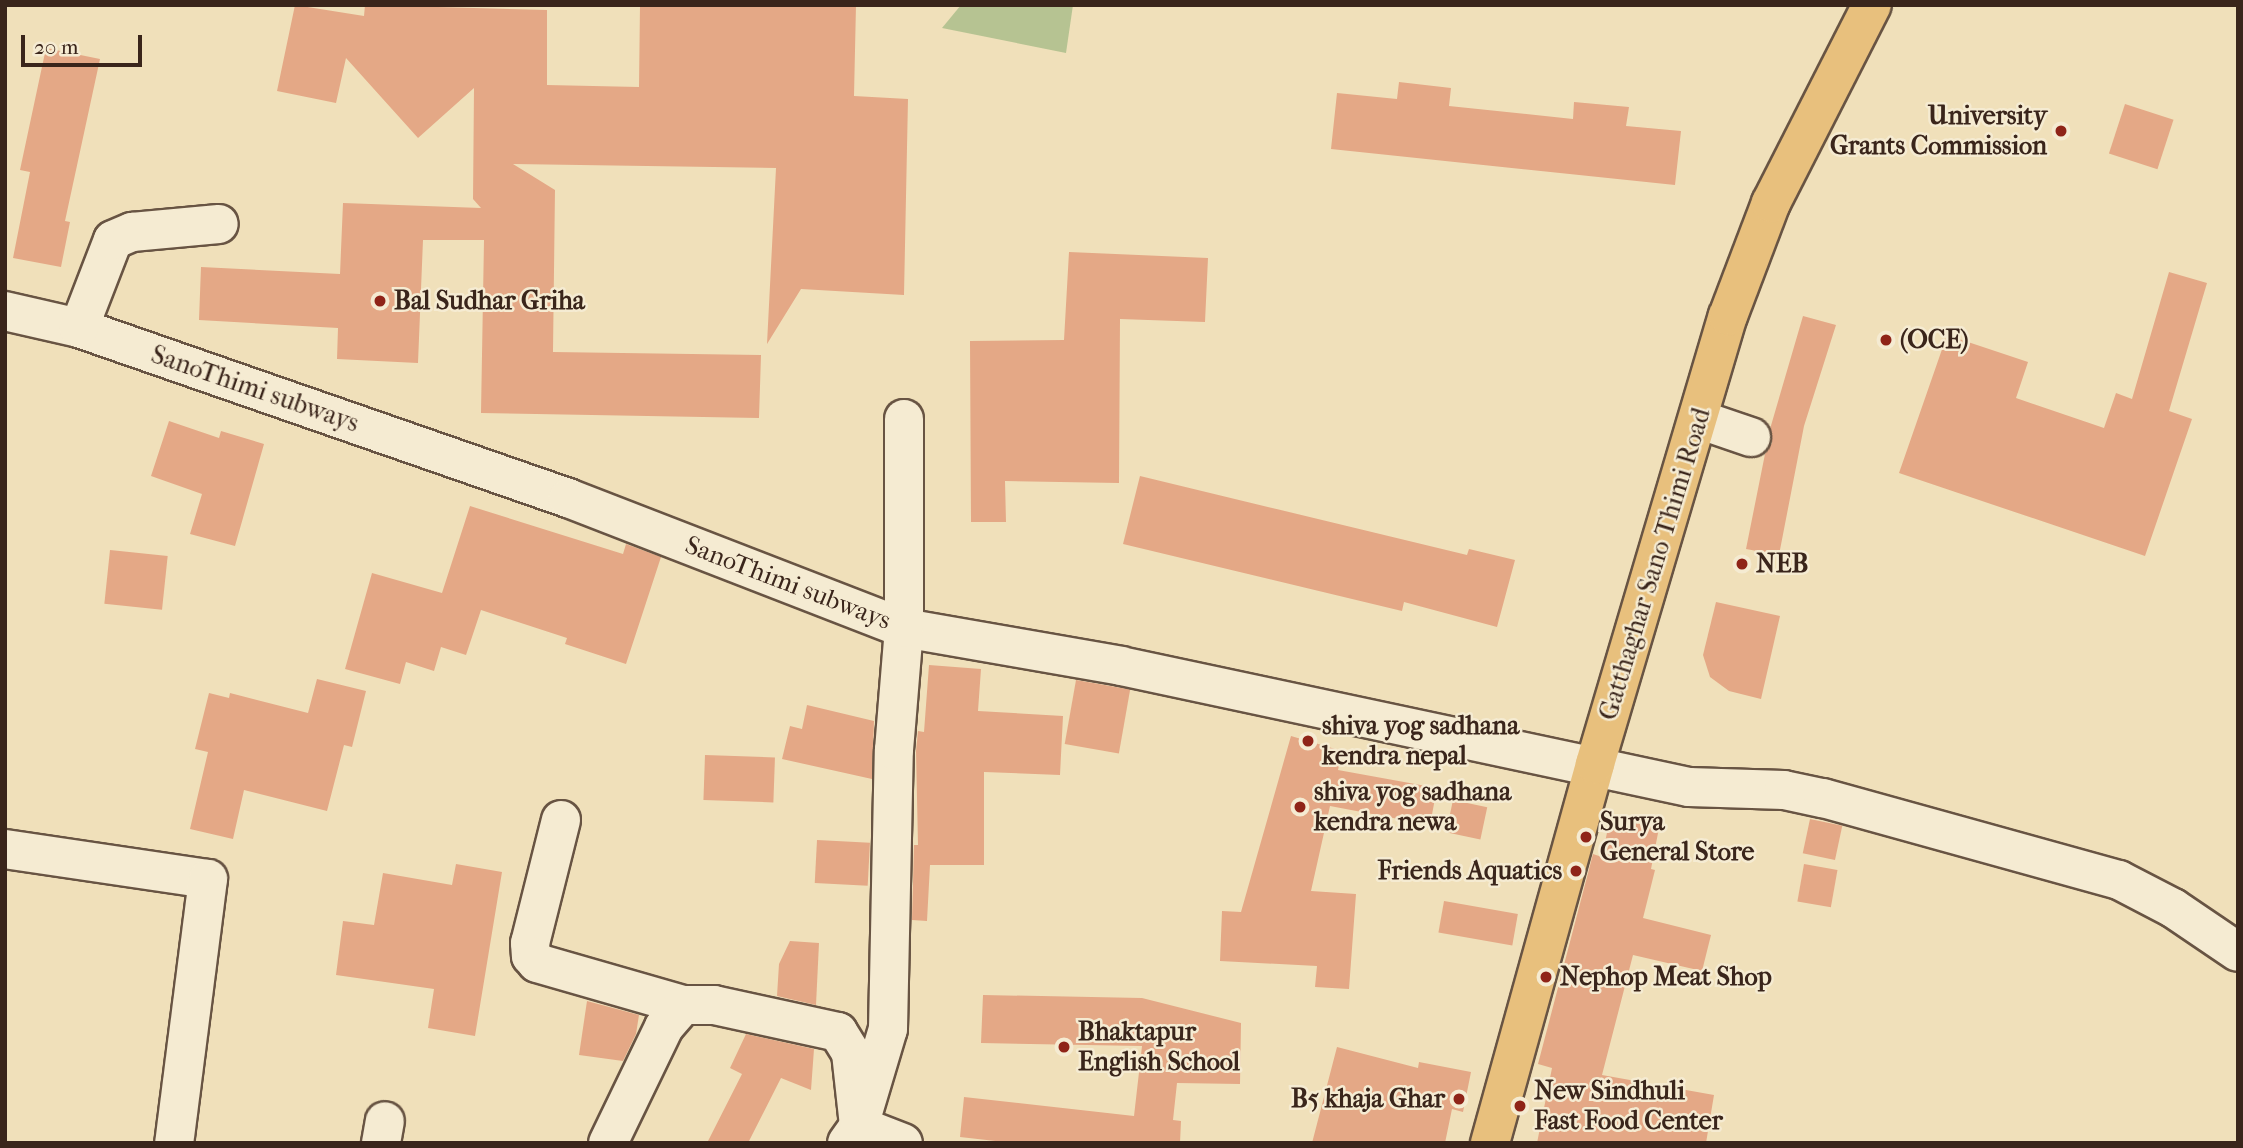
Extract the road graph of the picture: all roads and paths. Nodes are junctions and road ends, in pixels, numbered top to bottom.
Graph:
1 (1872, 5) edge
2 (219, 224) dead end
3 (5, 311) edge
4 (79, 328) junction
5 (904, 419) dead end
6 (1699, 419) junction
7 (1751, 437) dead end
8 (904, 628) junction
9 (1595, 764) junction
10 (561, 820) dead end
11 (5, 849) edge
12 (2238, 952) edge
13 (683, 1005) junction
14 (853, 1134) edge
15 (174, 1143) edge
16 (608, 1143) edge
17 (903, 1143) edge
18 (1490, 1143) edge

1 - 6 main road, Gatthaghar Sano Thimi Road
2 - 4 street
3 - 4 street, SanoThimi subways
4 - 8 street, SanoThimi subways
5 - 8 street
6 - 7 street
6 - 9 main road, Gatthaghar Sano Thimi Road
8 - 9 street, SanoThimi subways
8 - 14 street
9 - 12 street, SanoThimi subways
9 - 18 main road, Gatthaghar Sano Thimi Road
10 - 13 street
11 - 15 street
13 - 14 street
13 - 16 street
14 - 17 street

